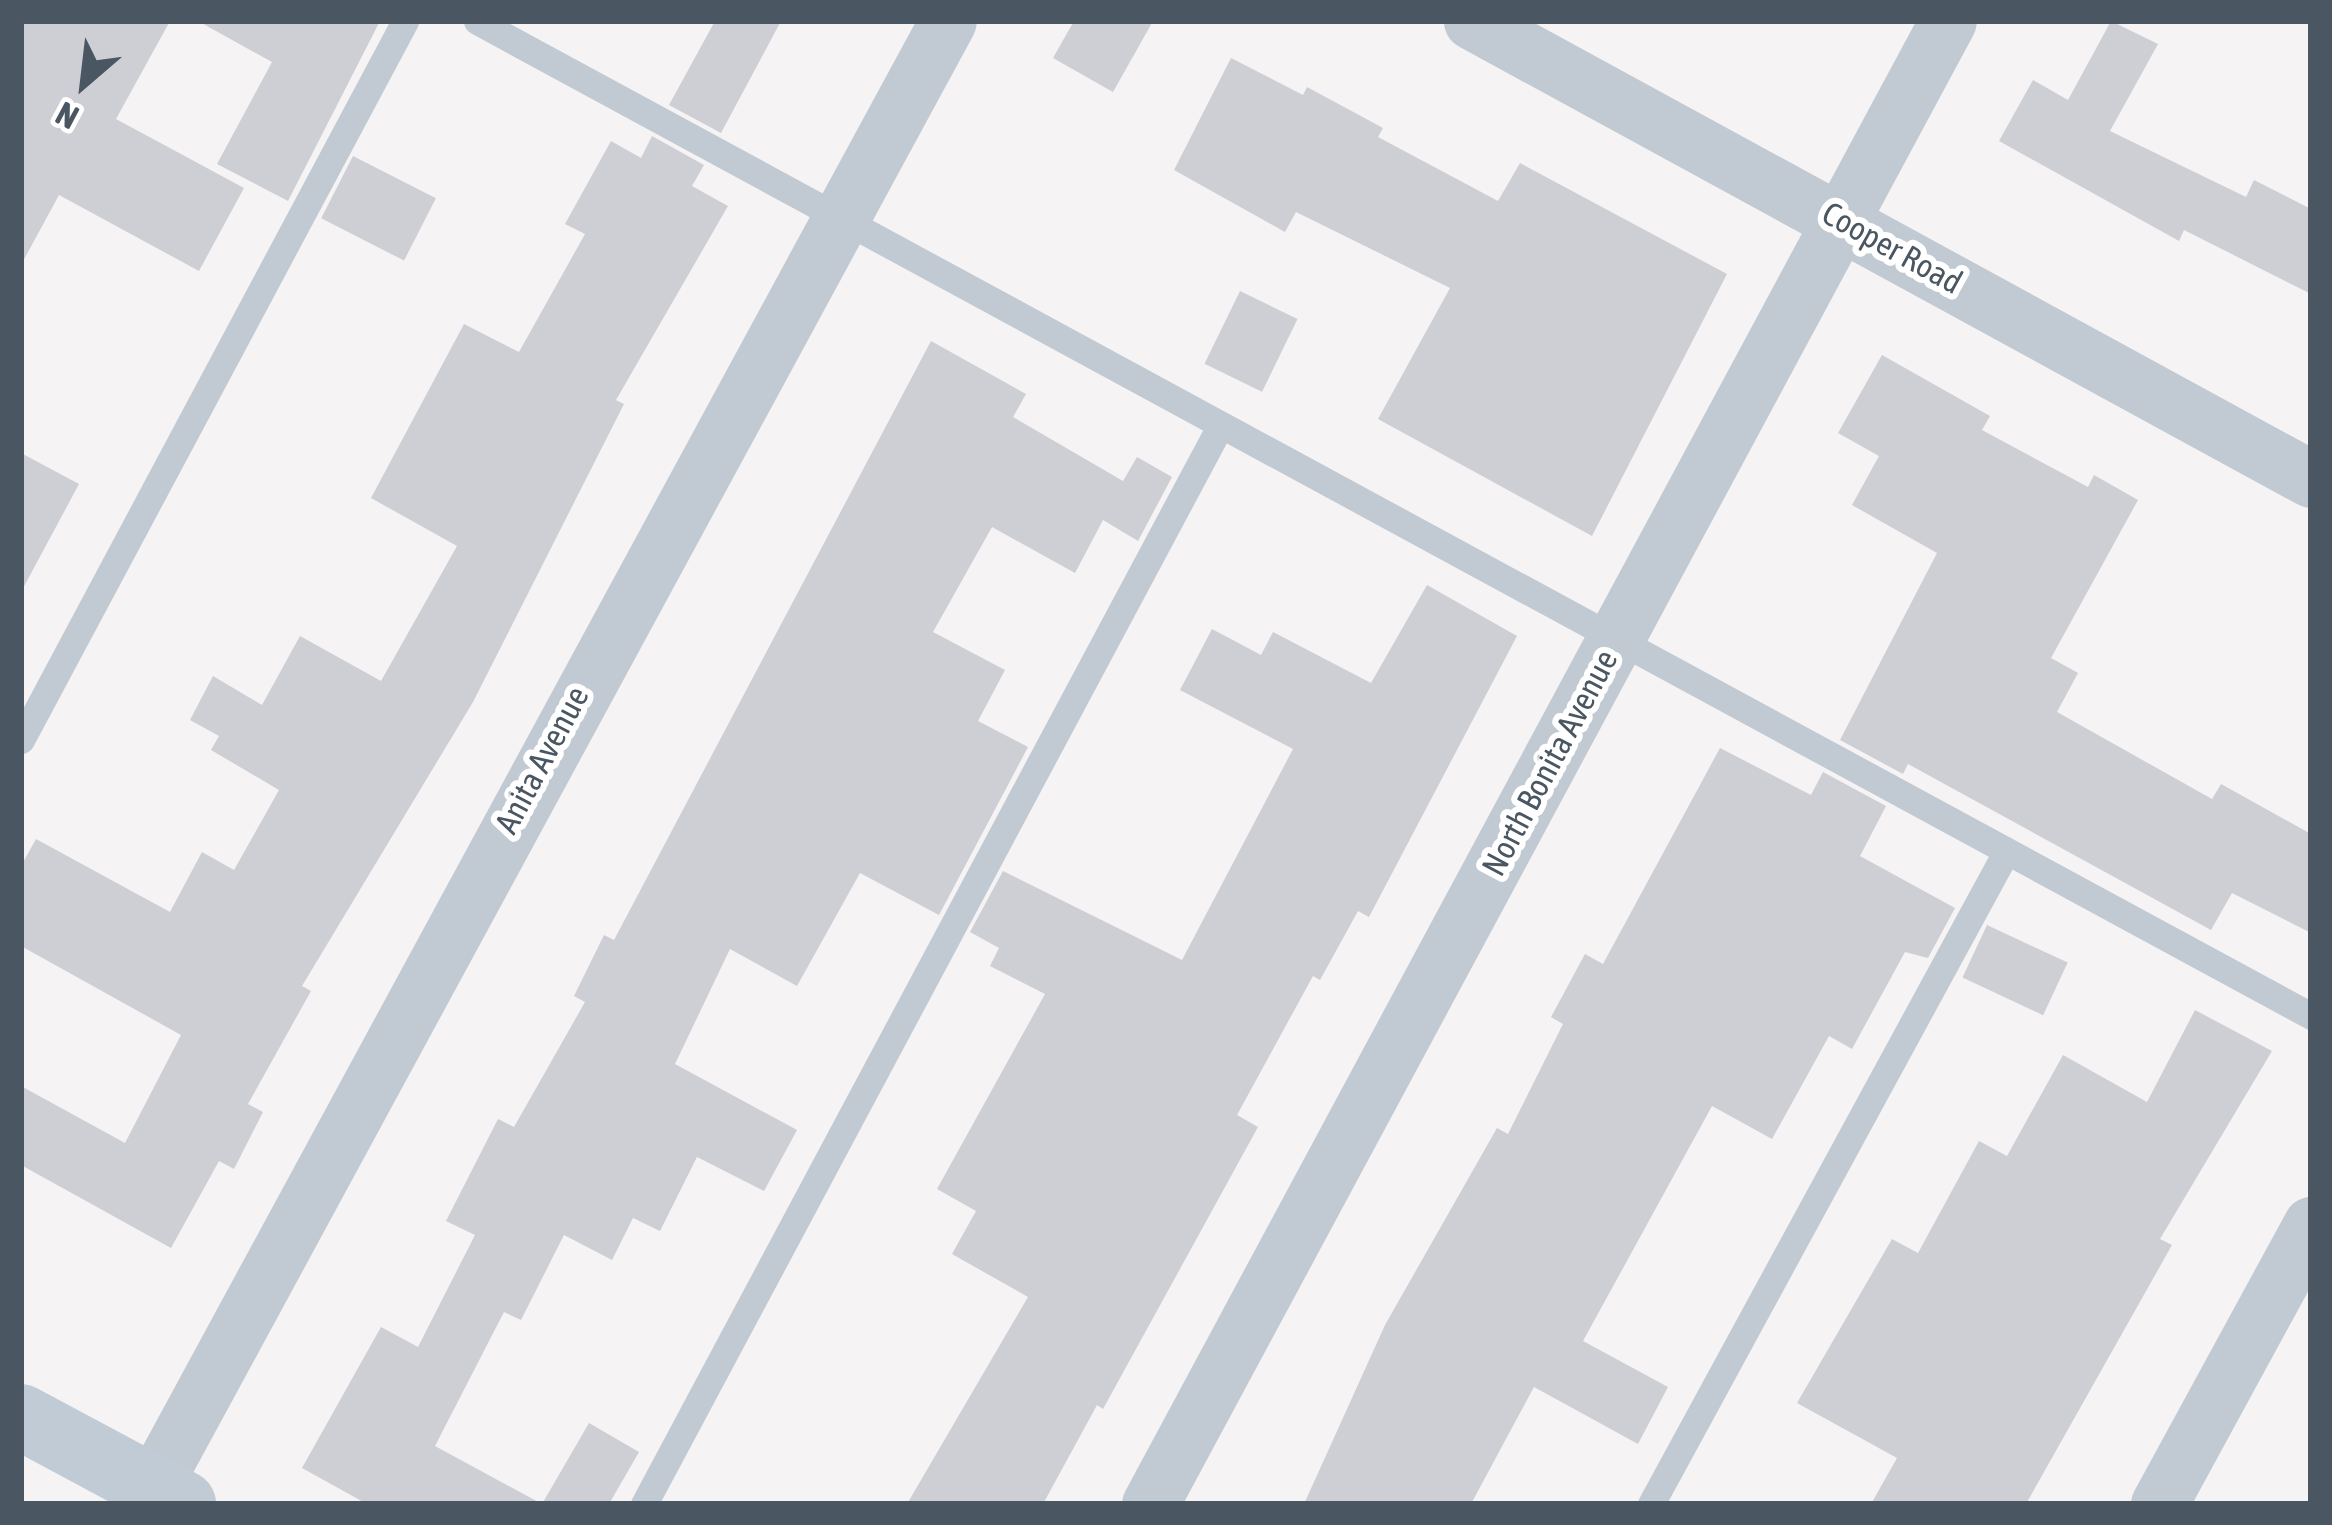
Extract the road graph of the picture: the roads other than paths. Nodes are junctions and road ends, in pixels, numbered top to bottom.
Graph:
1 (405, 21) edge
2 (478, 21) edge
3 (948, 21) edge
4 (1472, 21) edge
5 (1948, 21) edge
6 (835, 219) junction
7 (1845, 222) junction
8 (1220, 426) junction
9 (2311, 479) edge
10 (1617, 640) junction
11 (21, 740) edge
12 (2005, 854) junction
13 (2311, 1016) edge
14 (2311, 1225) edge
15 (21, 1417) edge
16 (160, 1498) edge
17 (644, 1504) edge
18 (1150, 1504) edge
19 (1652, 1504) edge
20 (2159, 1504) edge

1 - 11 lane
2 - 6 lane
3 - 6 street, Anita Avenue
4 - 7 street, Cooper Road
5 - 7 street, North Bonita Avenue
6 - 8 lane
6 - 16 street, Anita Avenue
7 - 9 street, Cooper Road
7 - 10 street, North Bonita Avenue
8 - 10 lane
8 - 17 lane
10 - 12 lane
10 - 18 street, North Bonita Avenue
12 - 13 lane
12 - 19 lane
14 - 20 street
15 - 16 street

